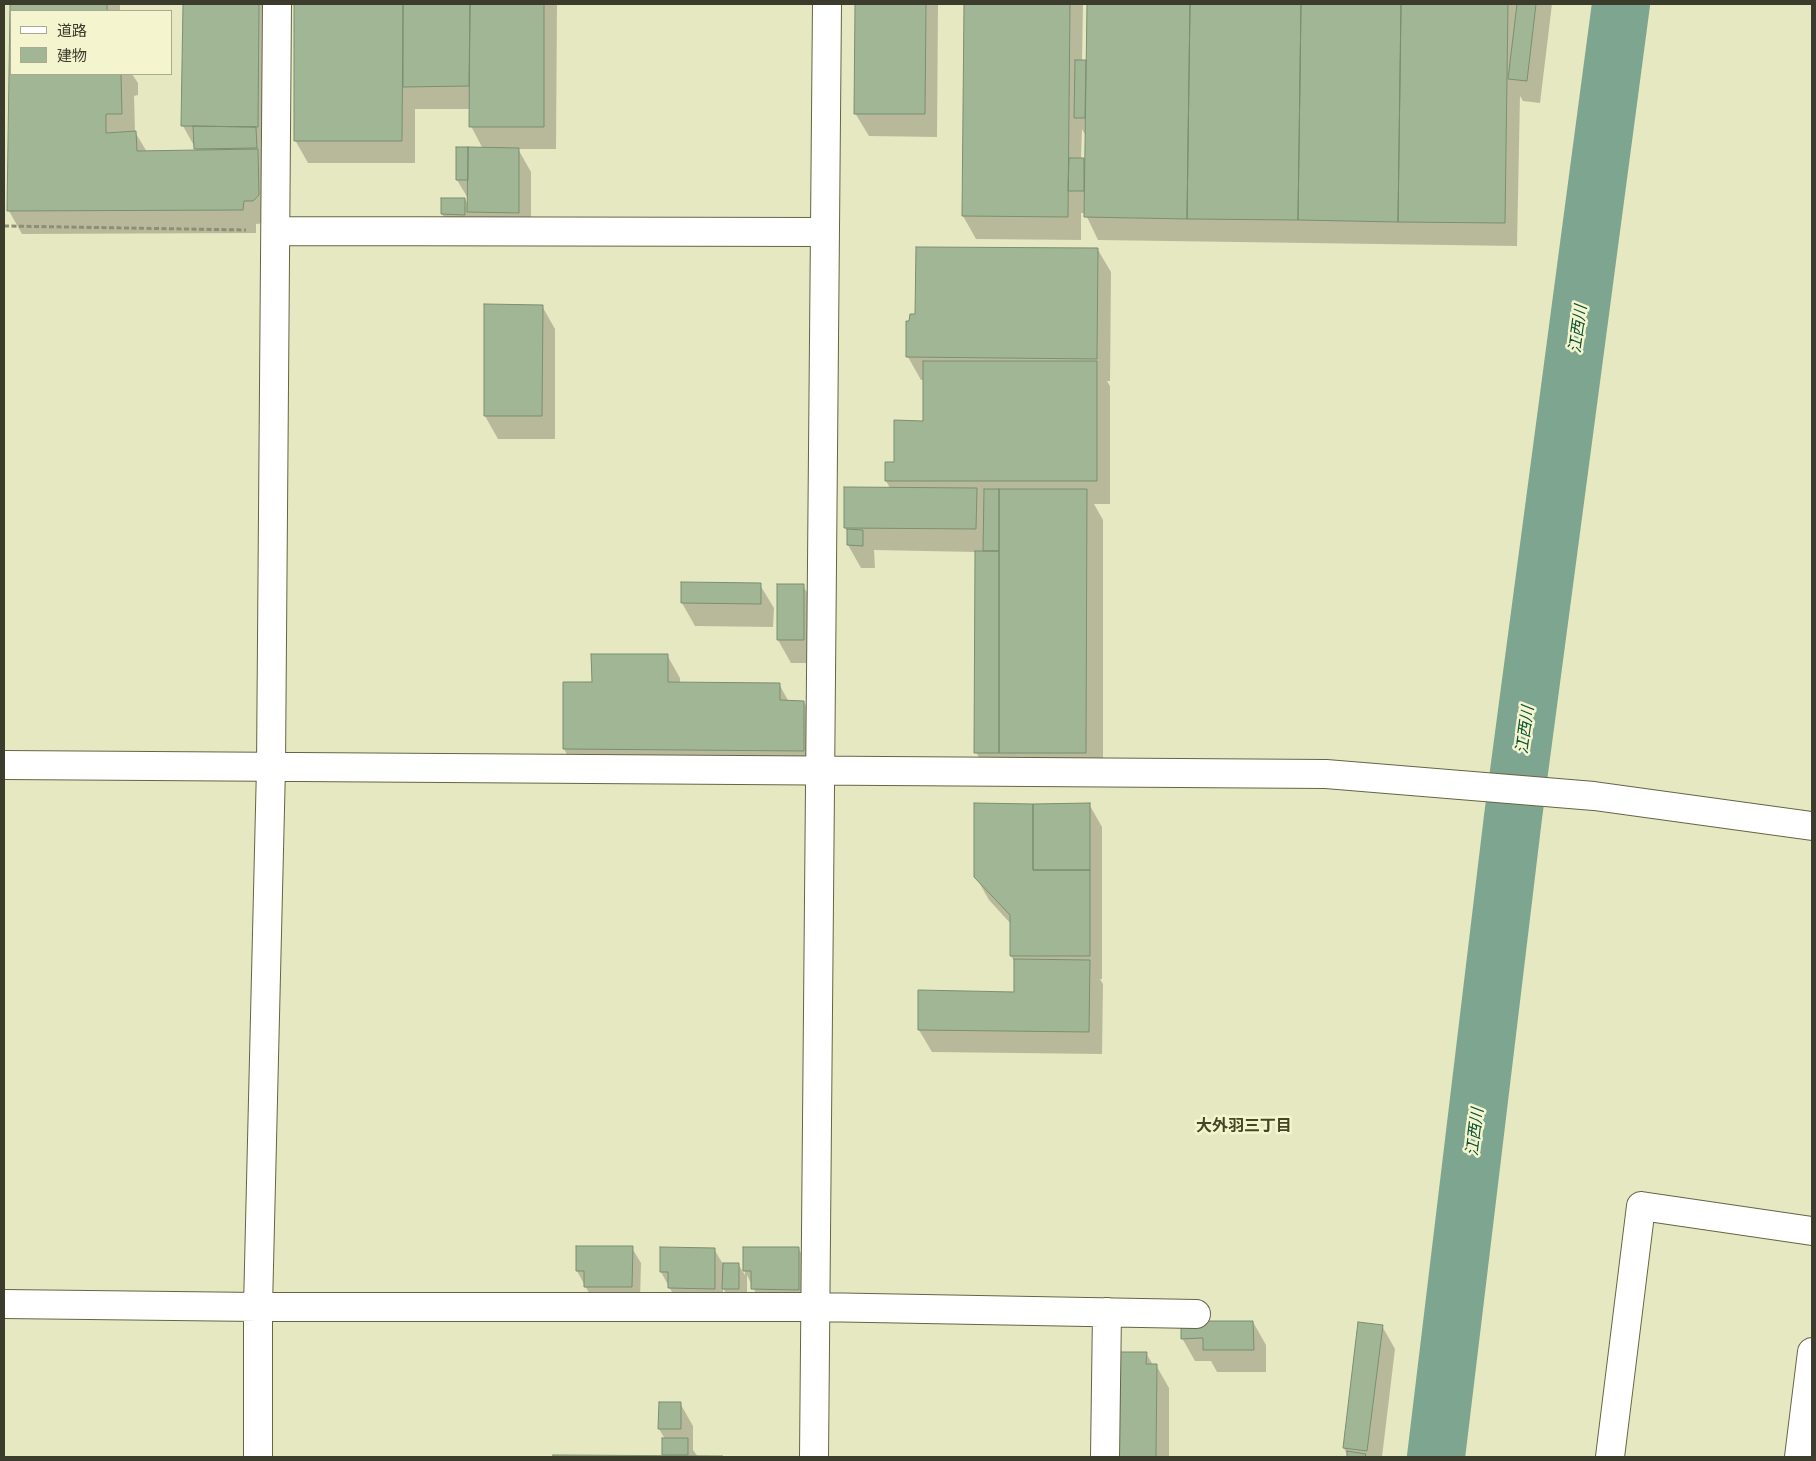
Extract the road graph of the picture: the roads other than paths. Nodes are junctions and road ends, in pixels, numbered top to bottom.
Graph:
1 (277, 4) edge
2 (827, 4) edge
3 (276, 231) junction
4 (825, 232) junction
5 (4, 765) edge
6 (271, 767) junction
7 (820, 772) junction
8 (1812, 826) edge
9 (1812, 1231) edge
10 (4, 1304) edge
11 (258, 1307) junction
12 (815, 1307) junction
13 (1107, 1312) junction
14 (1196, 1314) dead end
15 (1812, 1352) edge
16 (258, 1457) edge
17 (814, 1457) edge
18 (1105, 1457) edge
19 (1610, 1457) edge
20 (1799, 1457) edge

1 - 3 street
2 - 4 street
3 - 4 street
3 - 6 street
4 - 7 street
5 - 6 street
6 - 7 street
6 - 11 street
7 - 8 street
7 - 12 street
9 - 19 street
10 - 11 street
11 - 12 street
11 - 16 street
12 - 13 street
12 - 17 street
13 - 14 street
13 - 18 street
15 - 20 street

